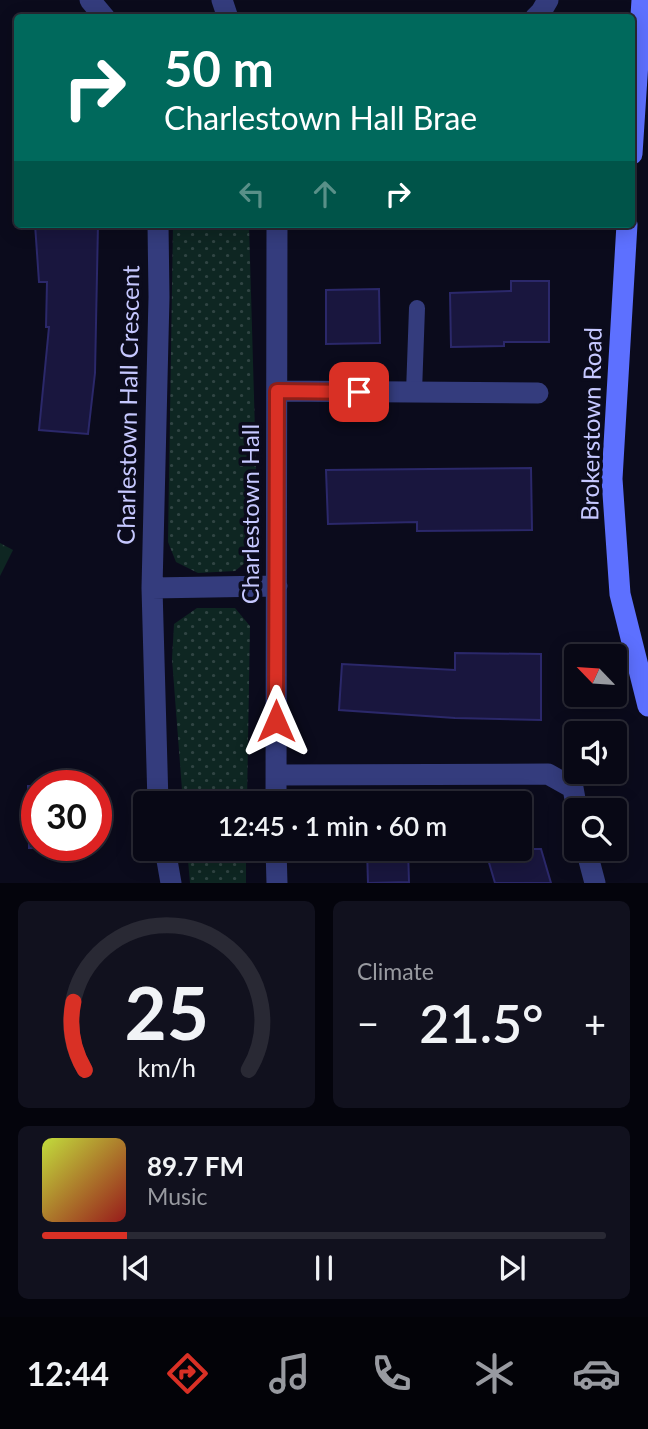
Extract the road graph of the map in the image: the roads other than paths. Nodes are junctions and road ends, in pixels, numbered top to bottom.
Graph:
1 (90, 0) edge
2 (642, 0) edge
3 (102, 14) edge
4 (635, 108) edge
5 (158, 228) edge
6 (277, 228) edge
7 (627, 228) edge
8 (417, 308) dead end
9 (277, 391) junction
10 (414, 392) junction
11 (538, 393) dead end
12 (277, 586) junction
13 (152, 588) junction
14 (648, 706) edge
15 (276, 775) junction
16 (158, 791) edge
17 (276, 791) edge
18 (575, 798) edge
19 (167, 861) edge
20 (276, 861) edge
21 (589, 861) edge
22 (171, 883) edge
23 (276, 883) edge
24 (595, 883) edge

1 - 3 street
2 - 4 street
5 - 13 street, Charlestown Hall Crescent
6 - 9 street, Charlestown Hall
7 - 14 street, Brokerstown Road
8 - 10 lane
9 - 10 street
9 - 12 street, Charlestown Hall
10 - 11 street
12 - 13 street
12 - 15 street, Charlestown Hall
13 - 16 street, Charlestown Hall Crescent
15 - 17 street, Charlestown Hall
15 - 18 street
19 - 22 street
20 - 23 street
21 - 24 street

